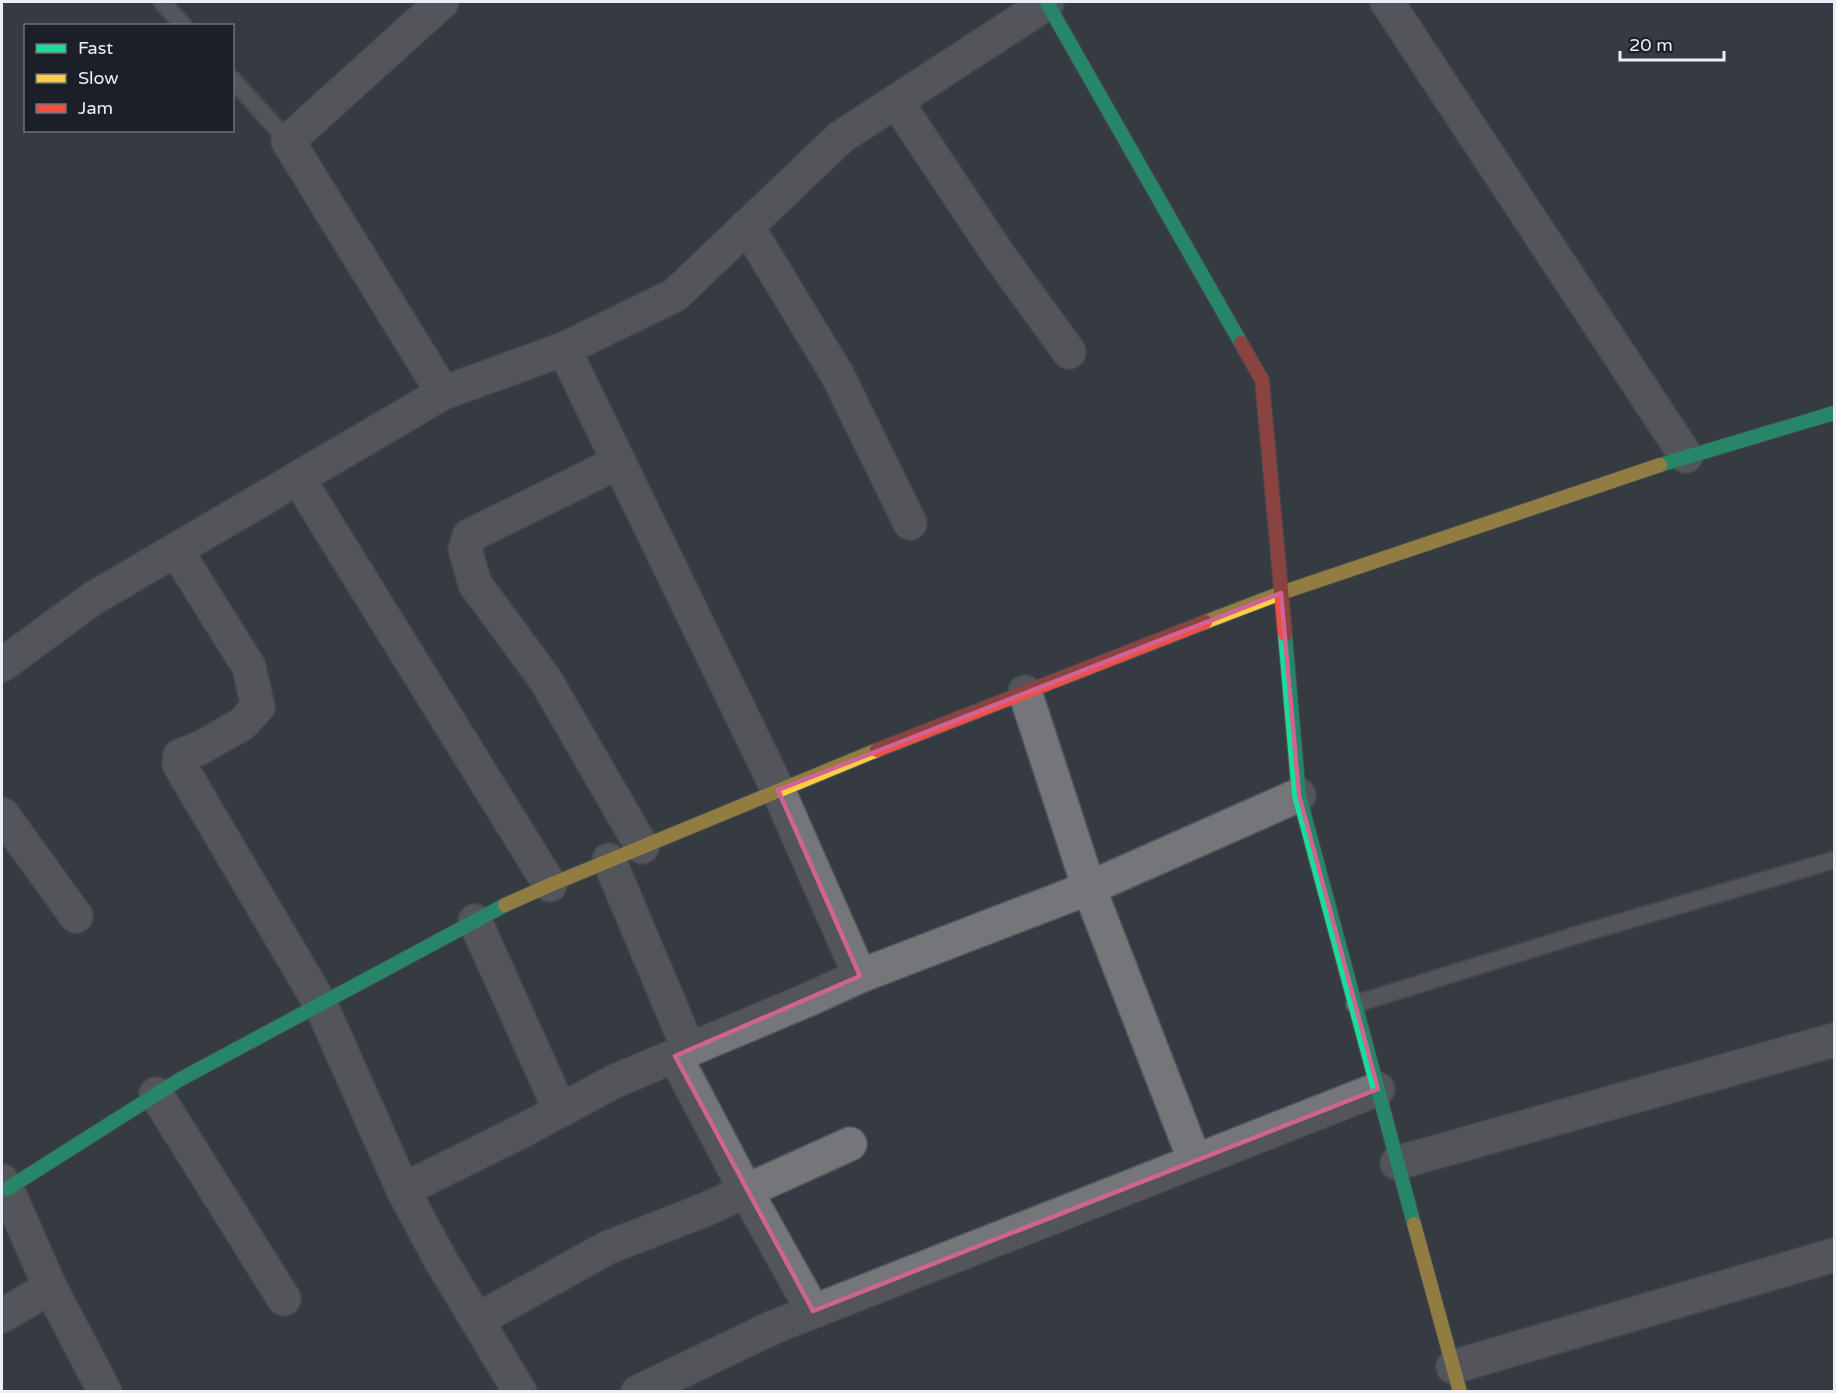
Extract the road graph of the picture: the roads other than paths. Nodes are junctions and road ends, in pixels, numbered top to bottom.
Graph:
1 (162, 2) edge
2 (442, 2) edge
3 (1047, 2) edge
4 (1388, 2) edge
5 (182, 24) edge
6 (234, 81) edge
7 (896, 101) junction
8 (288, 141) junction
9 (747, 226) junction
10 (564, 349) junction
11 (1069, 352) dead end
12 (444, 393) junction
13 (1834, 413) edge
14 (1686, 456) junction
15 (619, 462) junction
16 (298, 478) junction
17 (910, 524) dead end
18 (176, 550) junction
19 (1281, 593) junction
20 (2, 665) edge
21 (1025, 692) junction
22 (778, 790) junction
23 (1299, 795) junction
24 (2, 814) edge
25 (642, 847) junction
26 (609, 860) junction
27 (1834, 860) edge
28 (550, 885) junction
29 (1089, 888) junction
30 (76, 916) dead end
31 (475, 921) junction
32 (860, 976) junction
33 (1356, 1004) junction
34 (321, 1005) junction
35 (1834, 1040) edge
36 (682, 1053) junction
37 (1378, 1089) junction
38 (156, 1094) junction
39 (560, 1110) junction
40 (850, 1144) dead end
41 (1196, 1161) junction
42 (1397, 1163) junction
43 (4, 1185) edge
44 (403, 1190) junction
45 (746, 1191) junction
46 (1834, 1255) edge
47 (50, 1287) junction
48 (284, 1299) dead end
49 (813, 1311) junction
50 (2, 1316) edge
51 (477, 1320) junction
52 (1457, 1379) edge
53 (105, 1392) edge
54 (520, 1392) edge
55 (638, 1392) edge

1 - 5 lane
2 - 8 street
3 - 7 street
3 - 19 street
4 - 14 street
6 - 8 lane
7 - 9 street
7 - 11 street
8 - 12 street
9 - 10 street
9 - 17 street
10 - 12 street
10 - 15 street
12 - 16 street
13 - 14 street
14 - 19 street
15 - 22 street
15 - 25 street
16 - 18 street
16 - 28 street
18 - 20 street
18 - 34 street
19 - 21 street
19 - 23 street
21 - 22 street
21 - 29 street
22 - 25 street
22 - 32 street
23 - 29 street
23 - 33 street
24 - 30 street
25 - 26 street
26 - 28 street
26 - 36 street
27 - 33 lane
28 - 31 street
29 - 32 street
29 - 41 street
31 - 34 street
31 - 39 street
32 - 36 street
33 - 37 street
34 - 38 street
34 - 44 street
35 - 42 street
36 - 39 street
36 - 45 street
37 - 41 street
37 - 42 street
38 - 43 street
38 - 48 street
39 - 44 street
40 - 45 street
41 - 49 street
42 - 52 street
43 - 47 street
44 - 51 street
45 - 49 street
45 - 51 street
46 - 52 street
47 - 50 street
47 - 53 street
49 - 55 street
51 - 54 street

